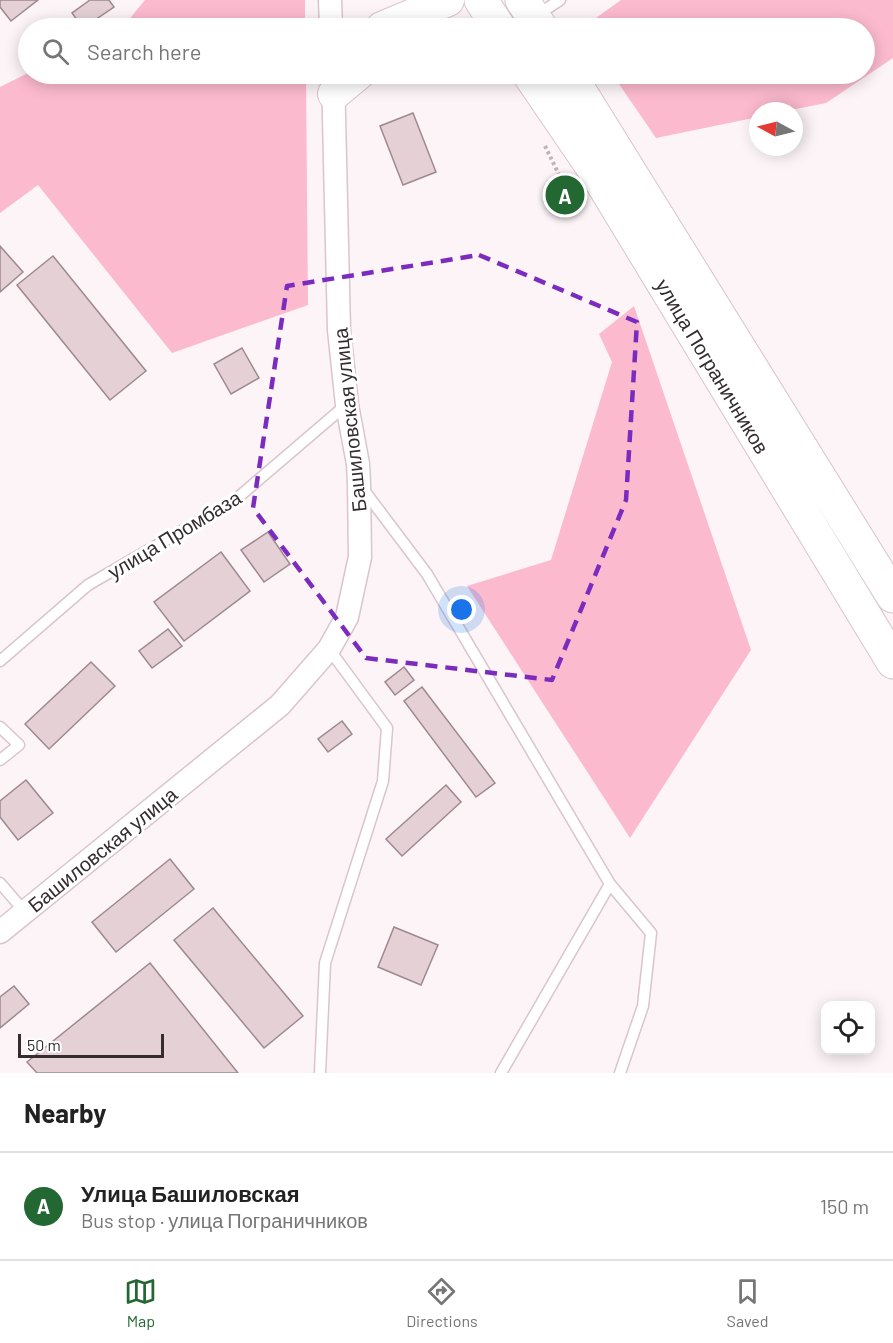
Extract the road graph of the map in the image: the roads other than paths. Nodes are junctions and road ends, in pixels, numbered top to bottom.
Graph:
1 (330, 0) edge
2 (448, 0) edge
3 (481, 0) edge
4 (331, 18) edge
5 (406, 18) edge
6 (493, 18) edge
7 (334, 84) edge
8 (536, 84) edge
9 (575, 84) edge
10 (346, 405) junction
11 (359, 484) junction
12 (893, 596) edge
13 (329, 649) junction
14 (0, 661) edge
15 (893, 662) edge
16 (0, 727) edge
17 (0, 760) edge
18 (0, 883) edge
19 (610, 884) junction
20 (25, 912) junction
21 (0, 932) edge
22 (320, 1073) edge
23 (501, 1073) edge
24 (620, 1073) edge

1 - 4 street
2 - 5 main road
3 - 6 main road
7 - 10 street, Башиловская улица
8 - 15 main road, улица Пограничников
9 - 12 main road, улица Пограничников
10 - 11 street, Башиловская улица
10 - 14 lane, улица Промбаза
11 - 13 street, Башиловская улица
11 - 19 lane
13 - 20 street, Башиловская улица
13 - 22 lane
16 - 17 lane
18 - 20 lane
19 - 23 lane
19 - 24 lane
20 - 21 street, Башиловская улица

